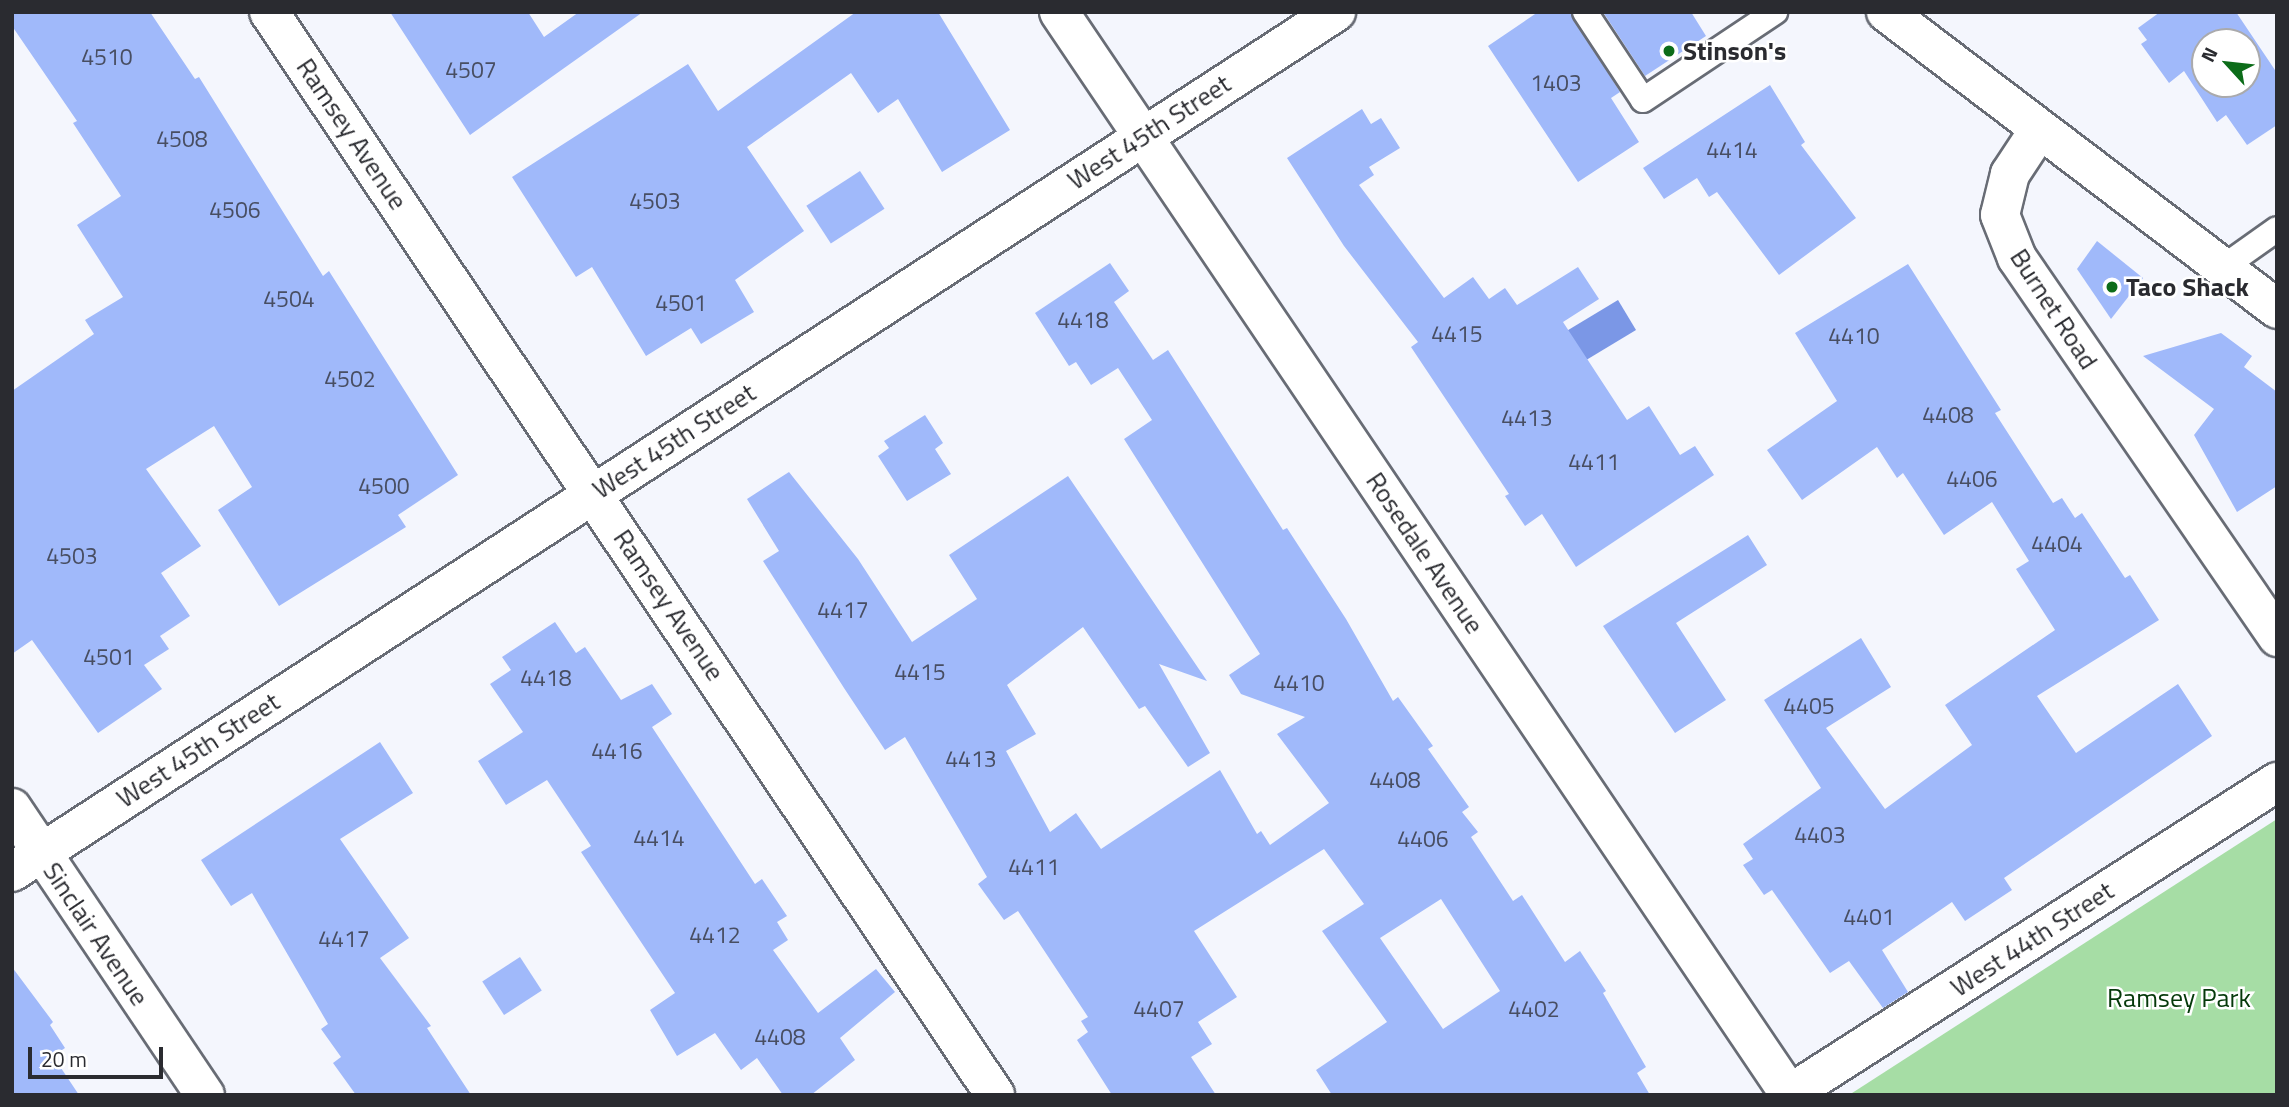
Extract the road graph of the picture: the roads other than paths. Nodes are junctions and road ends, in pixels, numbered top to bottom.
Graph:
1 (269, 12) edge
2 (1059, 12) edge
3 (1336, 12) edge
4 (1585, 12) edge
5 (1775, 12) edge
6 (1890, 14) edge
7 (2039, 130) junction
8 (1143, 136) junction
9 (2277, 229) edge
10 (2222, 268) junction
11 (2277, 309) edge
12 (595, 493) junction
13 (2277, 637) edge
14 (2277, 782) edge
15 (12, 808) edge
16 (27, 862) edge
17 (1789, 1094) edge
18 (205, 1095) edge
19 (995, 1095) edge

1 - 12 street, Ramsey Avenue
2 - 8 street, Rosedale Avenue
3 - 8 street, West 45th Street
4 - 5 lane
6 - 7 street
7 - 10 street
7 - 13 street, Burnet Road
8 - 12 street, West 45th Street
8 - 17 street, Rosedale Avenue
9 - 10 lane
10 - 11 street
12 - 16 street, West 45th Street
12 - 19 street, Ramsey Avenue
14 - 17 street, West 44th Street
15 - 16 street, Sinclair Avenue
16 - 18 street, Sinclair Avenue

